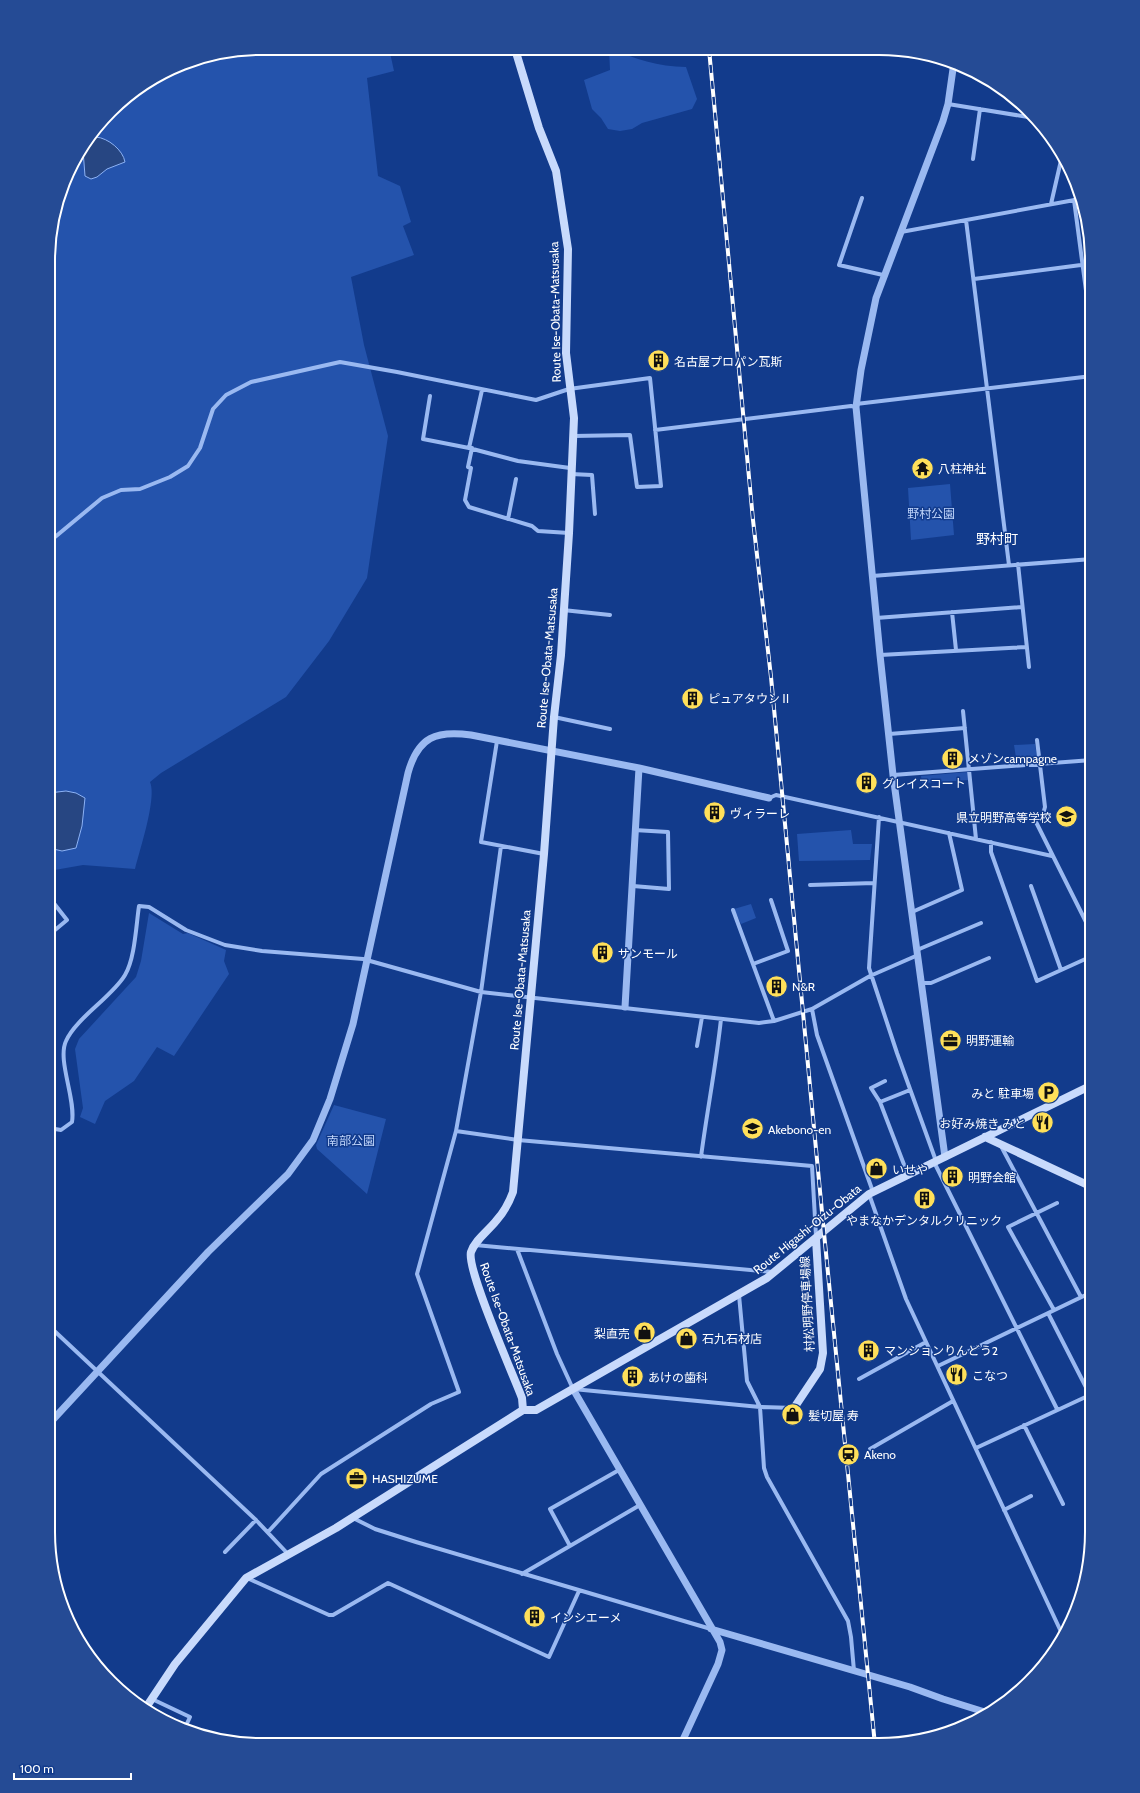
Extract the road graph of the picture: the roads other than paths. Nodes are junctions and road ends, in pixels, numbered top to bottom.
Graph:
1 (517, 55) edge
2 (953, 69) edge
3 (948, 104) junction
4 (980, 109) junction
5 (1027, 117) edge
6 (973, 159) dead end
7 (1060, 164) edge
8 (862, 198) dead end
9 (1074, 200) joint
10 (1051, 204) junction
11 (966, 220) junction
12 (901, 232) junction
13 (1081, 265) junction
14 (883, 275) junction
15 (974, 279) junction
16 (1085, 291) edge
17 (1085, 377) edge
18 (569, 389) junction
19 (987, 389) junction
20 (482, 390) junction
21 (430, 396) dead end
22 (856, 406) junction
23 (655, 430) junction
24 (573, 436) junction
25 (470, 448) junction
26 (570, 471) junction
27 (516, 480) dead end
28 (595, 514) dead end
29 (508, 519) junction
30 (569, 533) junction
31 (55, 537) edge
32 (1085, 559) edge
33 (1018, 564) junction
34 (1009, 565) junction
35 (872, 576) junction
36 (1022, 607) junction
37 (563, 610) junction
38 (952, 612) junction
39 (610, 615) dead end
40 (876, 618) junction
41 (1026, 647) junction
42 (956, 650) junction
43 (880, 655) junction
44 (1029, 667) dead end
45 (963, 710) dead end
46 (554, 717) junction
47 (965, 728) junction
48 (610, 729) dead end
49 (889, 734) junction
50 (1037, 740) dead end
51 (498, 741) junction
52 (551, 751) junction
53 (1085, 761) edge
54 (1040, 764) junction
55 (639, 768) junction
56 (969, 769) junction
57 (894, 775) junction
58 (769, 798) joint
59 (880, 817) junction
60 (900, 822) junction
61 (634, 830) junction
62 (949, 833) junction
63 (976, 839) junction
64 (991, 842) junction
65 (501, 846) junction
66 (544, 854) junction
67 (1052, 856) junction
68 (874, 883) junction
69 (810, 885) dead end
70 (633, 886) junction
71 (1031, 886) dead end
72 (771, 900) dead end
73 (55, 905) edge
74 (733, 910) dead end
75 (912, 912) junction
76 (1085, 920) edge
77 (981, 923) dead end
78 (55, 930) edge
79 (918, 953) junction
80 (989, 958) dead end
81 (1085, 959) edge
82 (368, 960) junction
83 (753, 964) junction
84 (1061, 970) junction
85 (870, 976) junction
86 (922, 983) junction
87 (481, 992) junction
88 (531, 996) junction
89 (625, 1007) junction
90 (812, 1009) junction
91 (702, 1017) junction
92 (721, 1020) junction
93 (774, 1021) junction
94 (697, 1046) dead end
95 (885, 1081) dead end
96 (1085, 1088) edge
97 (910, 1090) junction
98 (880, 1102) junction
99 (55, 1129) edge
100 (456, 1131) junction
101 (985, 1137) junction
102 (518, 1140) junction
103 (1000, 1144) junction
104 (701, 1157) junction
105 (945, 1157) junction
106 (935, 1161) junction
107 (908, 1175) junction
108 (1085, 1184) edge
109 (871, 1193) junction
110 (1057, 1204) dead end
111 (1036, 1214) junction
112 (816, 1239) junction
113 (474, 1245) junction
114 (517, 1249) junction
115 (775, 1272) junction
116 (739, 1295) junction
117 (1085, 1295) edge
118 (1081, 1297) junction
119 (1054, 1310) junction
120 (1048, 1313) junction
121 (1017, 1328) junction
122 (55, 1332) edge
123 (926, 1342) junction
124 (938, 1366) junction
125 (97, 1371) junction
126 (859, 1379) dead end
127 (1085, 1384) edge
128 (573, 1389) junction
129 (1085, 1396) edge
130 (954, 1401) junction
131 (760, 1407) junction
132 (794, 1408) joint
133 (1057, 1409) junction
134 (523, 1410) junction
135 (55, 1417) edge
136 (1024, 1425) junction
137 (976, 1448) junction
138 (870, 1449) dead end
139 (619, 1470) junction
140 (1031, 1496) dead end
141 (1064, 1504) dead end
142 (640, 1505) junction
143 (1004, 1510) junction
144 (352, 1517) junction
145 (256, 1520) junction
146 (268, 1532) junction
147 (570, 1546) junction
148 (225, 1552) dead end
149 (289, 1555) junction
150 (522, 1574) junction
151 (246, 1578) junction
152 (579, 1591) junction
153 (711, 1629) junction
154 (1060, 1630) edge
155 (854, 1671) junction
156 (152, 1699) junction
157 (149, 1704) edge
158 (981, 1711) edge
159 (187, 1724) edge
160 (684, 1738) edge

1 - 18 main road, Route Ise-Obata-Matsusaka
2 - 3 street
3 - 4 street
3 - 12 street
4 - 5 street
4 - 6 street
7 - 10 street
8 - 14 street
9 - 10 street
9 - 13 street
10 - 11 street
11 - 12 street
11 - 15 street
12 - 14 street
13 - 15 street
13 - 16 street
14 - 22 street
15 - 19 street
17 - 19 street
18 - 20 street
18 - 23 street
18 - 24 main road, Route Ise-Obata-Matsusaka
19 - 22 street
19 - 34 street
20 - 25 street
20 - 31 street
21 - 25 street
22 - 23 street
22 - 35 street
23 - 24 street
24 - 26 main road, Route Ise-Obata-Matsusaka
25 - 26 street
25 - 29 street
26 - 28 street
26 - 30 main road, Route Ise-Obata-Matsusaka
27 - 29 street
29 - 30 street
30 - 37 main road, Route Ise-Obata-Matsusaka
32 - 33 street
33 - 34 street
33 - 36 street
34 - 35 street
35 - 40 street
36 - 38 street
36 - 41 street
37 - 39 street
37 - 46 main road, Route Ise-Obata-Matsusaka
38 - 40 street
38 - 42 street
40 - 43 street
41 - 42 street
41 - 44 street
42 - 43 street
43 - 49 street
45 - 47 street
46 - 48 street
46 - 52 main road, Route Ise-Obata-Matsusaka
47 - 49 street
47 - 56 street
49 - 57 street
50 - 54 street
51 - 52 street
51 - 65 street
51 - 82 street
52 - 55 street
52 - 66 main road, Route Ise-Obata-Matsusaka
53 - 54 street
54 - 56 street
54 - 67 street
55 - 58 street
55 - 61 street
56 - 57 street
56 - 63 street
57 - 60 street
58 - 59 street
59 - 60 street
59 - 68 street
60 - 62 street
60 - 75 street
61 - 70 street
61 - 70 street
62 - 63 street
62 - 75 street
63 - 64 street
64 - 67 street
64 - 84 street
65 - 66 street
65 - 87 street
66 - 88 main road, Route Ise-Obata-Matsusaka
67 - 76 street
68 - 69 street
68 - 85 street
70 - 89 street
71 - 84 street
72 - 83 street
73 - 78 street
74 - 83 street
75 - 79 street
77 - 79 street
79 - 85 street
79 - 86 street
80 - 86 street
81 - 84 street
82 - 87 street
82 - 99 street
82 - 125 street
83 - 93 street
85 - 90 street
85 - 97 street
86 - 105 street
87 - 88 street
87 - 100 street
88 - 89 street
88 - 102 main road, Route Ise-Obata-Matsusaka
89 - 91 street
90 - 93 street
90 - 109 street
91 - 92 street
91 - 94 street
92 - 93 street
92 - 104 street
95 - 98 street
96 - 101 main road, Route Higashi-Oizu-Obata
97 - 98 street
97 - 106 street
98 - 107 street
100 - 102 street
100 - 146 street
101 - 103 main road
101 - 105 main road, Route Higashi-Oizu-Obata
102 - 104 street
102 - 113 main road, Route Ise-Obata-Matsusaka
103 - 108 main road
103 - 111 street
104 - 112 street
105 - 106 main road, Route Higashi-Oizu-Obata
106 - 107 main road, Route Higashi-Oizu-Obata
106 - 121 street
107 - 109 main road, Route Higashi-Oizu-Obata
109 - 112 main road, Route Higashi-Oizu-Obata
109 - 123 street
110 - 111 street
111 - 118 street
111 - 119 street
112 - 115 main road, Route Higashi-Oizu-Obata
112 - 132 main road, 村松明野停車場線
113 - 114 street
113 - 134 main road, Route Ise-Obata-Matsusaka
114 - 115 street
114 - 128 street
115 - 116 main road, Route Higashi-Oizu-Obata
116 - 128 main road, Route Higashi-Oizu-Obata
116 - 131 street
117 - 118 street
118 - 119 street
119 - 120 street
120 - 121 street
120 - 127 street
121 - 124 street
121 - 133 street
122 - 125 street
123 - 124 street
123 - 126 street
124 - 130 street
125 - 135 street
125 - 145 street
128 - 131 street
128 - 134 main road, Route Higashi-Oizu-Obata
128 - 139 street
129 - 133 street
130 - 137 street
130 - 138 street
131 - 132 street
131 - 155 street
133 - 136 street
134 - 144 main road, Route Ise-Obata-Matsusaka
136 - 137 street
136 - 141 street
137 - 143 street
139 - 142 street
139 - 147 street
140 - 143 street
142 - 147 street
142 - 153 street
143 - 154 street
144 - 149 main road, Route Ise-Obata-Matsusaka
144 - 150 street
145 - 146 street
145 - 148 street
146 - 149 street
147 - 150 street
149 - 151 main road, Route Ise-Obata-Matsusaka
150 - 152 street
151 - 152 street
151 - 156 main road, Route Ise-Obata-Matsusaka
152 - 153 street
153 - 155 street
153 - 160 street
155 - 158 street
156 - 157 main road, Route Ise-Obata-Matsusaka
156 - 159 street

